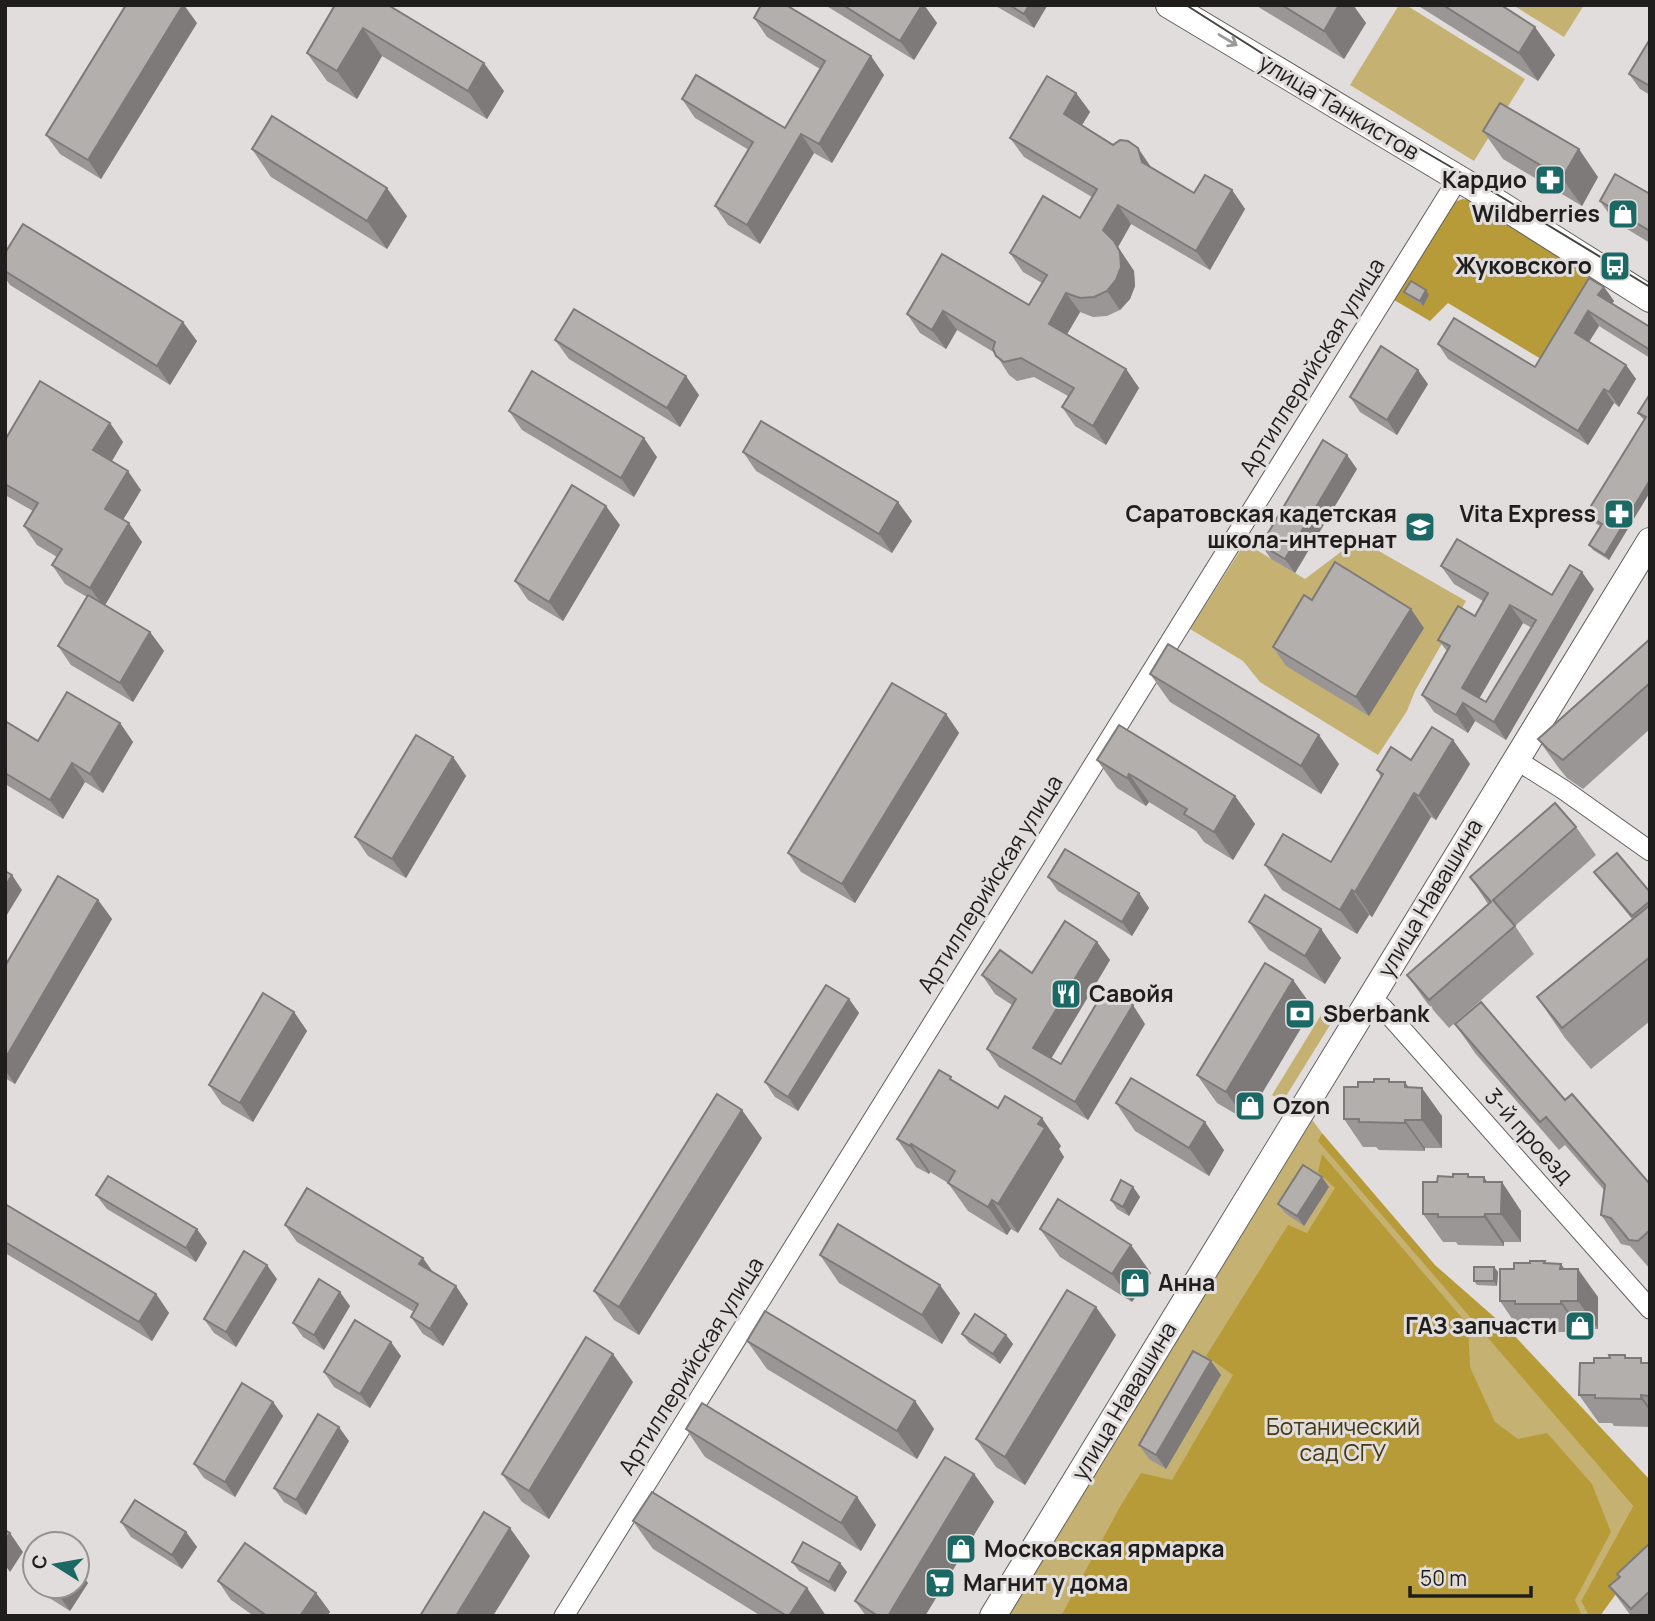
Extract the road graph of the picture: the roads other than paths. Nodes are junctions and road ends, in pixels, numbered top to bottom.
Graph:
1 (1169, 5) edge
2 (1458, 178) junction
3 (1650, 299) edge
4 (1650, 541) edge
5 (1515, 759) junction
6 (1650, 850) edge
7 (1370, 998) junction
8 (1650, 1308) edge
9 (564, 1616) edge
10 (993, 1616) edge

1 -> 2 main road, улица Танкистов
2 - 3 main road, улица Танкистов
2 - 9 street, Артиллерийская улица
4 - 5 main road, улица Навашина
5 - 6 street
5 - 7 main road, улица Навашина
7 - 8 street, 3-й проезд
7 - 10 main road, улица Навашина

